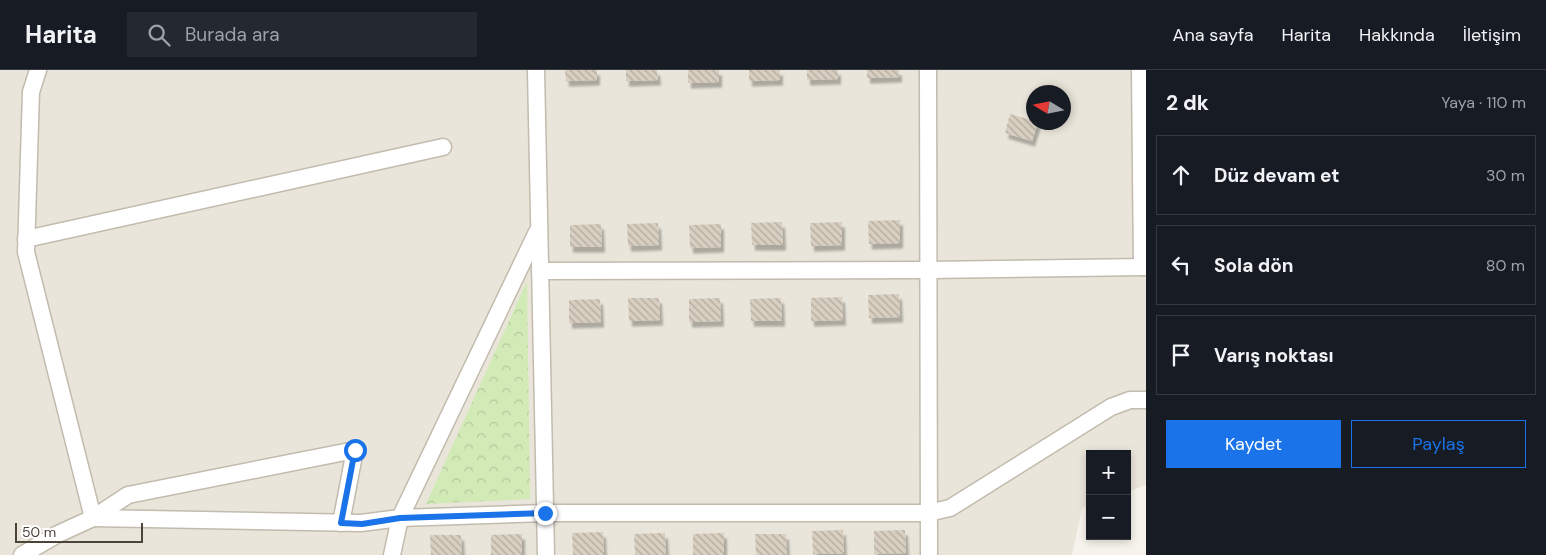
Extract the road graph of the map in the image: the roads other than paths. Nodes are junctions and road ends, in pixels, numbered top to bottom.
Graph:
1 (38, 70) edge
2 (536, 70) edge
3 (928, 70) edge
4 (1140, 70) edge
5 (443, 147) dead end
6 (539, 228) junction
7 (26, 238) junction
8 (1144, 267) edge
9 (930, 270) junction
10 (540, 271) junction
11 (1146, 400) edge
12 (545, 513) junction
13 (928, 513) junction
14 (93, 518) junction
15 (400, 518) junction
16 (341, 523) junction
17 (22, 555) edge
18 (392, 555) edge
19 (546, 555) edge
20 (929, 555) edge

1 - 7 street
2 - 6 street
3 - 9 street
4 - 8 street
5 - 7 street
6 - 10 street
6 - 15 street
7 - 14 street
8 - 9 street
9 - 10 street
9 - 13 street
10 - 12 street
11 - 13 street
12 - 13 street
12 - 15 street
12 - 19 street
13 - 20 street
14 - 16 street
14 - 16 street
14 - 17 street
15 - 16 street
15 - 18 street

